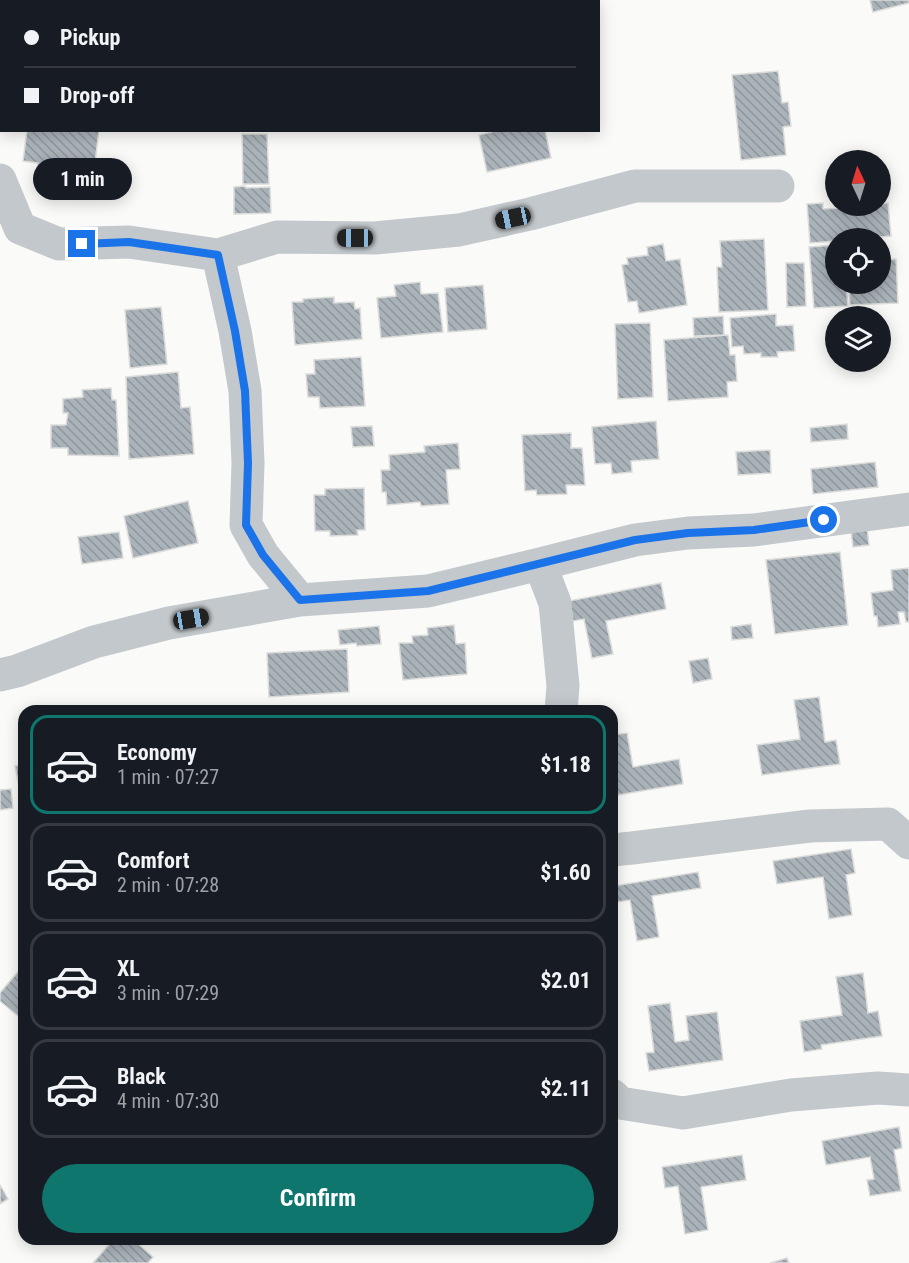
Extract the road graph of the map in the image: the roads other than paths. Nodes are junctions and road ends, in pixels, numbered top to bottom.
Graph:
1 (0, 180) edge
2 (778, 186) dead end
3 (10, 235) edge
4 (218, 255) junction
5 (909, 509) edge
6 (540, 564) junction
7 (300, 600) junction
8 (0, 675) edge
9 (561, 705) edge
10 (909, 843) edge
11 (618, 849) edge
12 (909, 1090) edge
13 (618, 1101) edge

1 - 3 street
2 - 4 street
3 - 4 street
4 - 7 street
5 - 6 street
6 - 7 street
6 - 9 street
7 - 8 street
10 - 11 street
12 - 13 street

